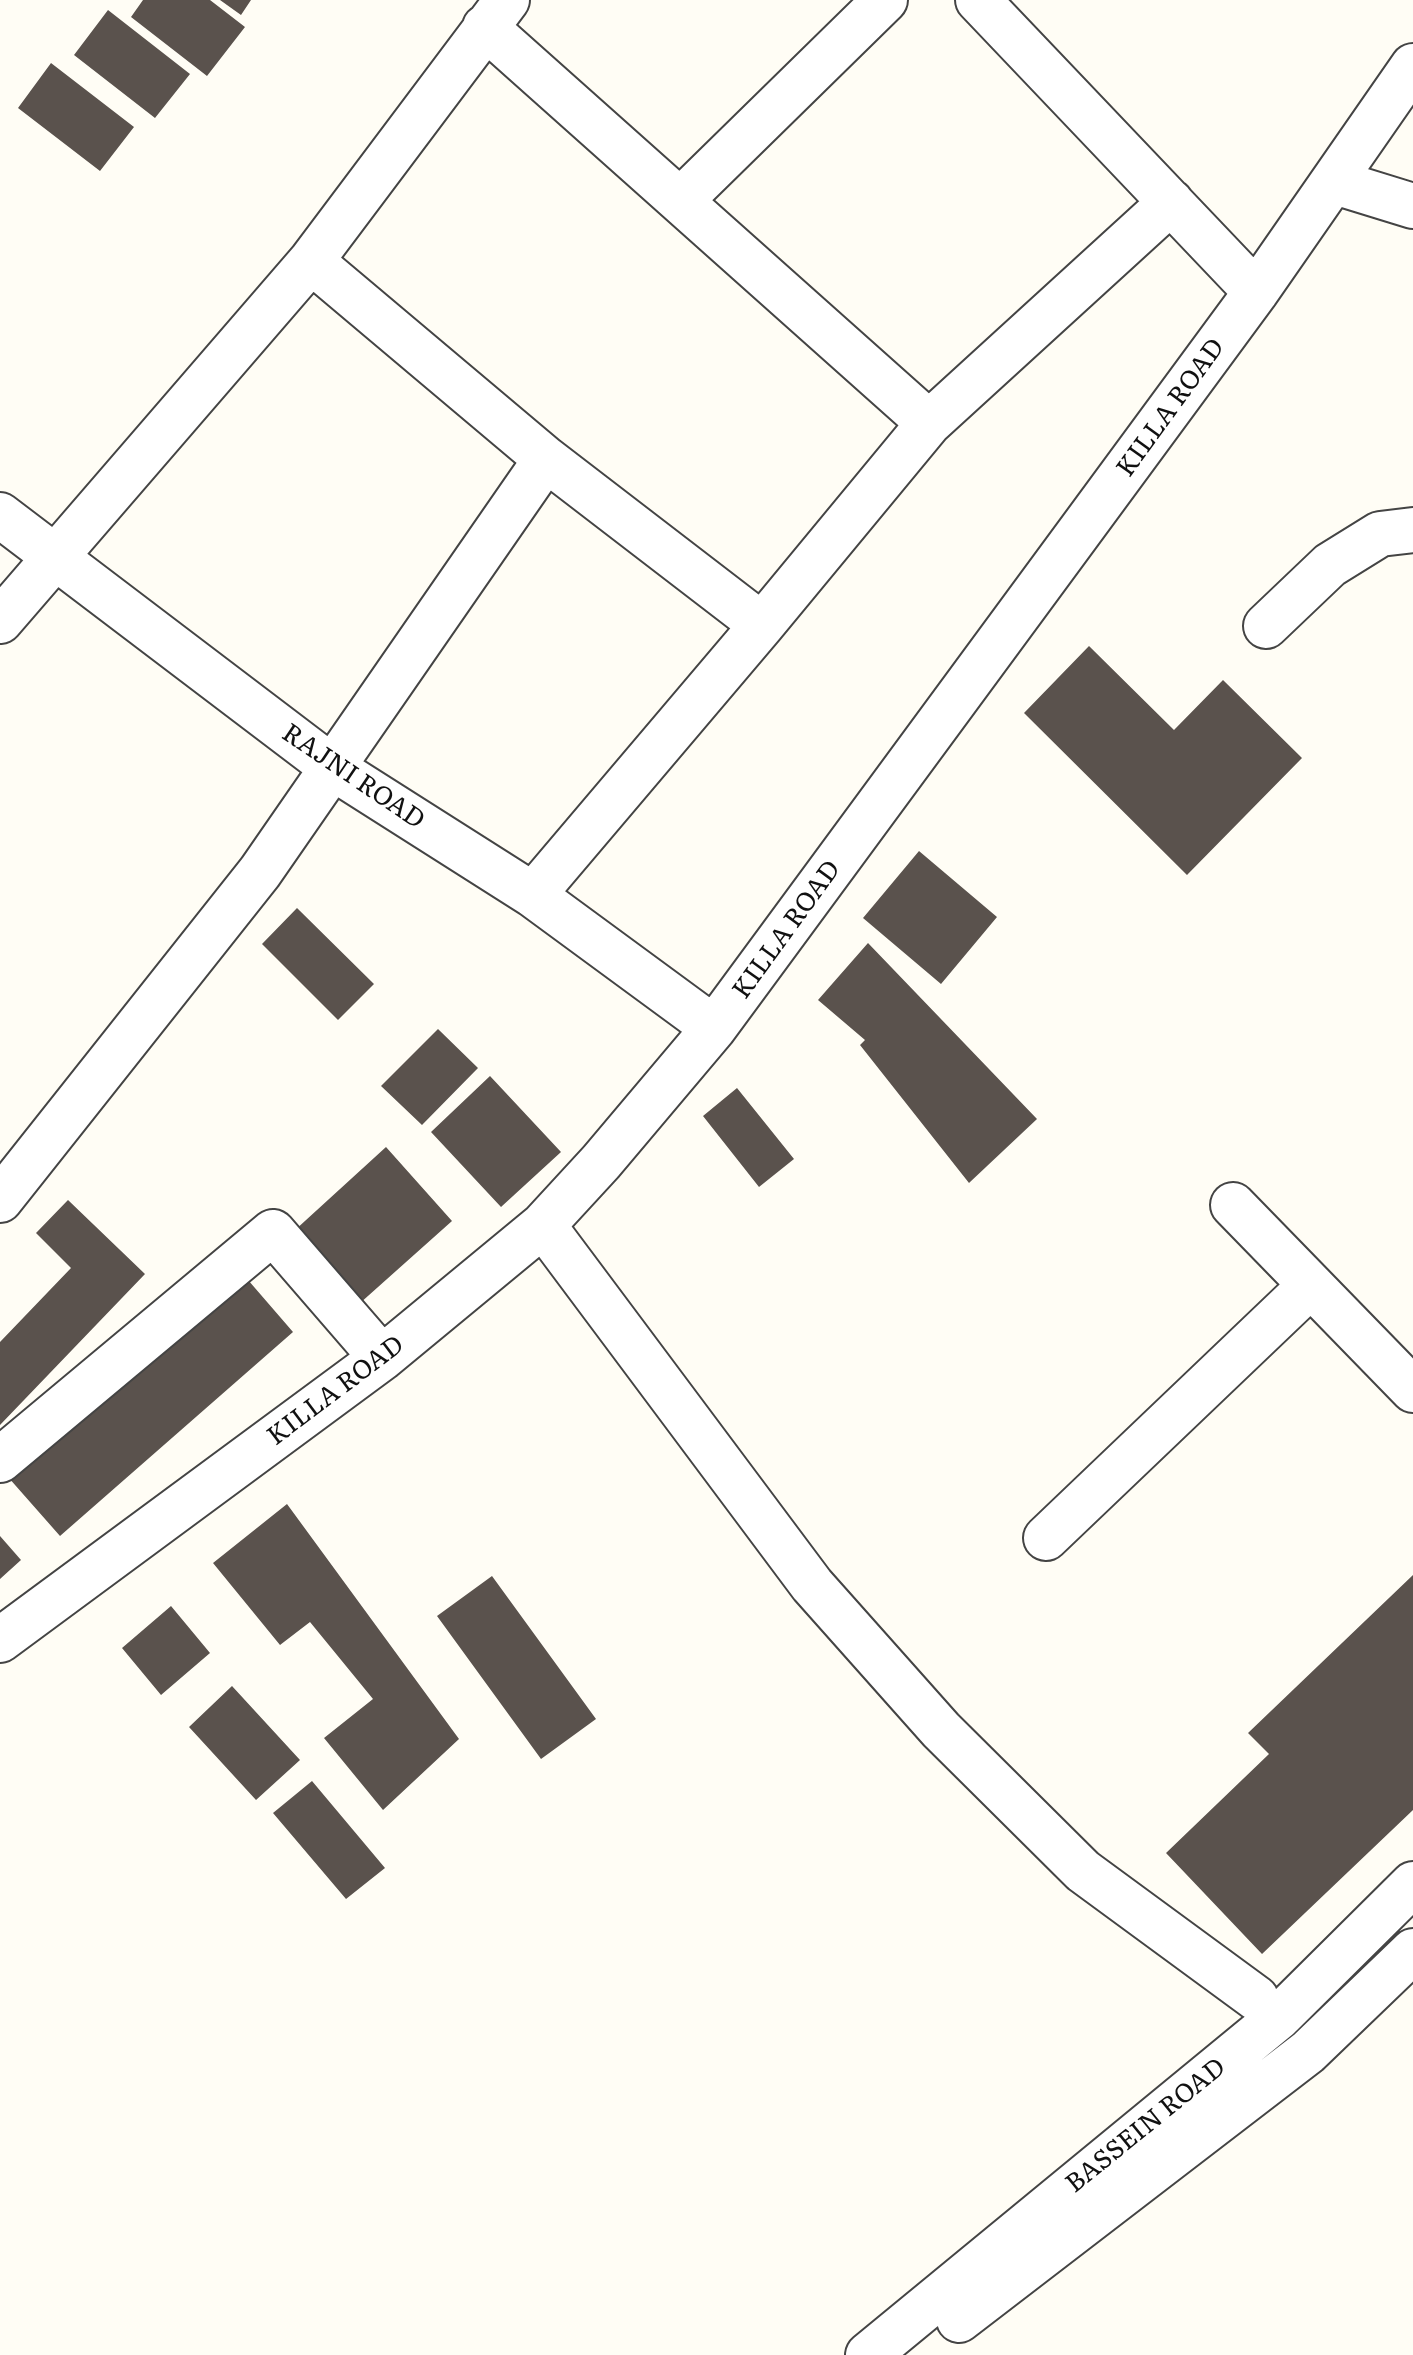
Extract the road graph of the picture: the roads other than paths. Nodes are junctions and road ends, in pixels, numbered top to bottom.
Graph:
1 (885, 0) edge
2 (978, 0) edge
3 (496, 14) edge
4 (1413, 66) edge
5 (1335, 182) junction
6 (680, 201) junction
7 (1171, 202) junction
8 (1413, 206) edge
9 (311, 261) junction
10 (1256, 292) junction
11 (929, 423) junction
12 (546, 459) junction
13 (0, 515) edge
14 (1413, 530) edge
15 (55, 558) junction
16 (0, 621) edge
17 (762, 625) junction
18 (1266, 626) dead end
19 (333, 768) junction
20 (533, 895) junction
21 (714, 1028) junction
22 (0, 1200) edge
23 (1233, 1205) dead end
24 (543, 1225) junction
25 (1310, 1286) junction
26 (382, 1358) junction
27 (1413, 1390) edge
28 (0, 1460) edge
29 (1046, 1538) dead end
30 (0, 1640) edge
31 (1413, 1884) edge
32 (1413, 1951) edge
33 (1268, 2008) junction
34 (1308, 2052) junction
35 (868, 2355) edge
36 (916, 2355) edge

1 - 6 street
2 - 7 street
3 - 6 street
3 - 9 street
4 - 5 street, KILLA ROAD
5 - 8 street
5 - 10 street, KILLA ROAD
6 - 11 street
7 - 10 street
7 - 11 street
9 - 12 street
9 - 15 street
10 - 21 street, KILLA ROAD
11 - 17 street
12 - 17 street
12 - 19 street
13 - 15 street, RAJNI ROAD
14 - 18 street
15 - 16 street
15 - 19 street, RAJNI ROAD
17 - 20 street
19 - 20 street, RAJNI ROAD
19 - 22 street
20 - 21 street, RAJNI ROAD
21 - 24 street, KILLA ROAD
23 - 25 street
24 - 26 street, KILLA ROAD
24 - 33 street
25 - 27 street
25 - 29 street
26 - 28 street
26 - 30 street, KILLA ROAD
31 - 33 street, BASSEIN ROAD
32 - 34 street, BASSEIN ROAD
33 - 34 street
33 - 35 street, BASSEIN ROAD
34 - 36 street, BASSEIN ROAD

